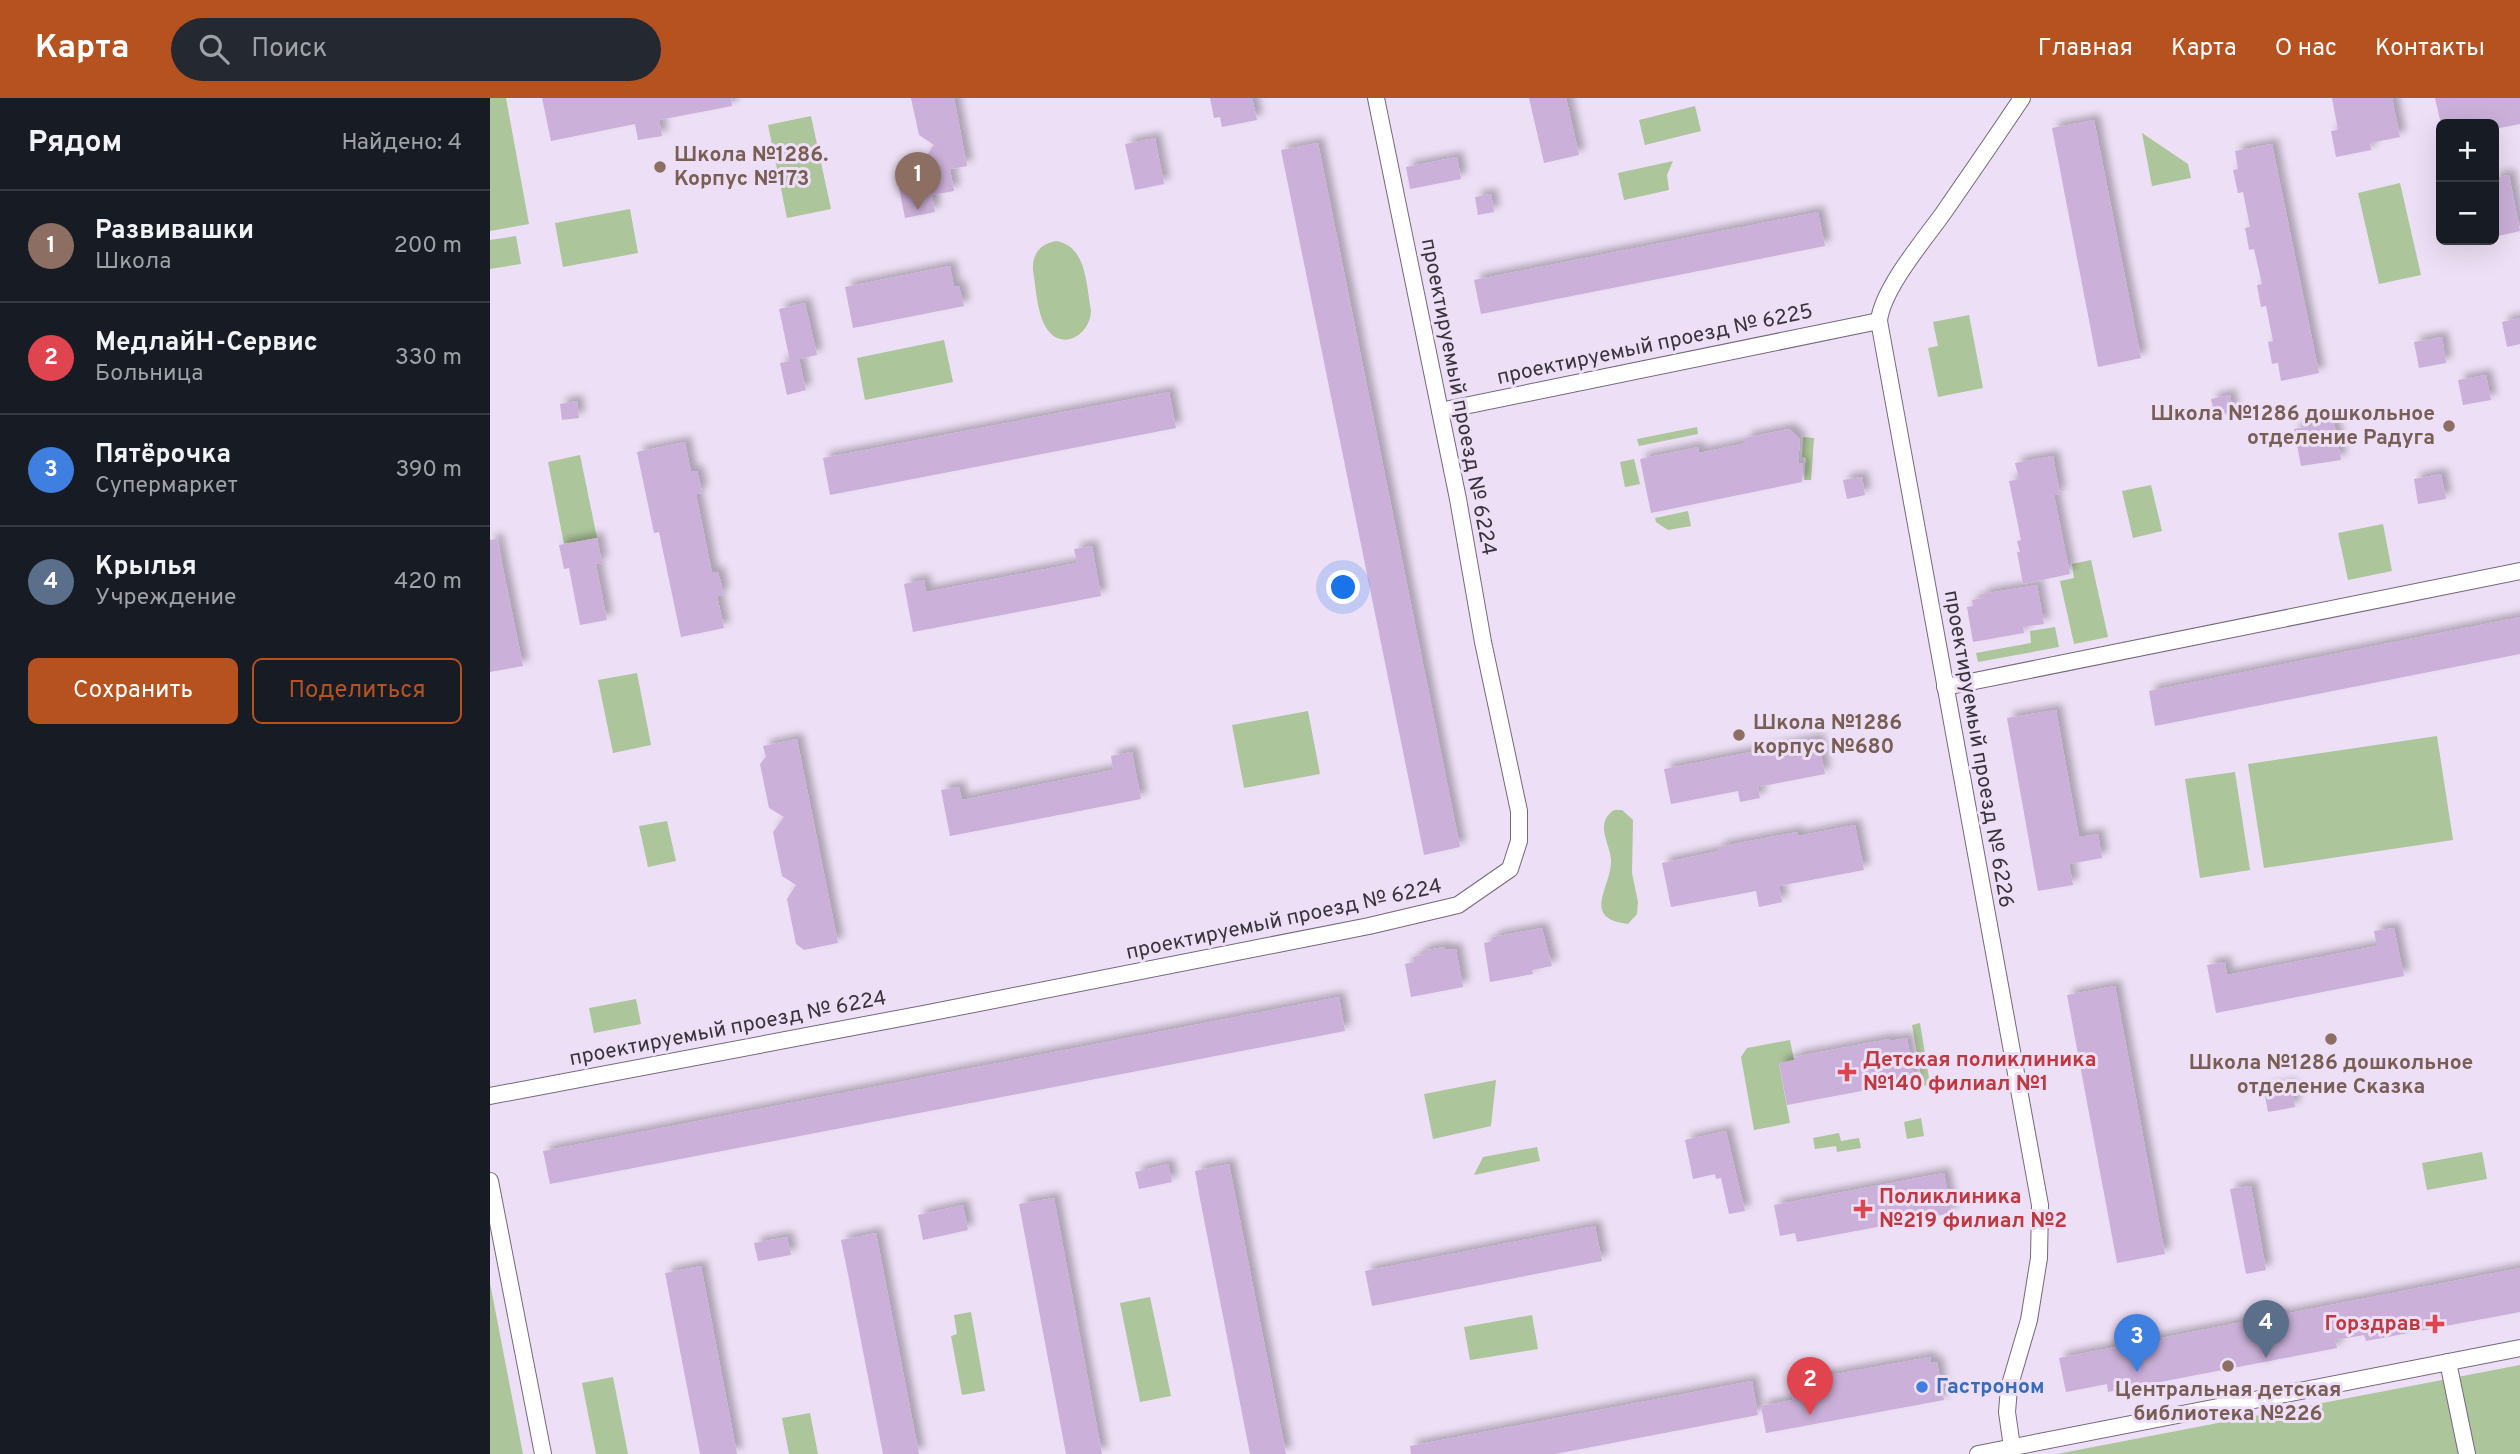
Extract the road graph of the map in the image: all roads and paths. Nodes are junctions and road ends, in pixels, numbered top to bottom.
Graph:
1 (1377, 98) edge
2 (2022, 98) edge
3 (1878, 321) junction
4 (1440, 411) junction
5 (2520, 570) edge
6 (1945, 687) junction
7 (490, 1096) edge
8 (490, 1181) edge
9 (2520, 1348) edge
10 (2448, 1362) junction
11 (2012, 1447) junction
12 (542, 1454) edge
13 (1978, 1454) edge
14 (2468, 1454) edge

1 - 4 street, проектируемый проезд № 6224
2 - 3 street
3 - 4 street, проектируемый проезд № 6225
3 - 6 street, проектируемый проезд № 6226
4 - 7 street, проектируемый проезд № 6224
5 - 6 street
6 - 11 street, проектируемый проезд № 6226
8 - 12 street
9 - 10 street
10 - 11 street
10 - 14 street
11 - 13 street

